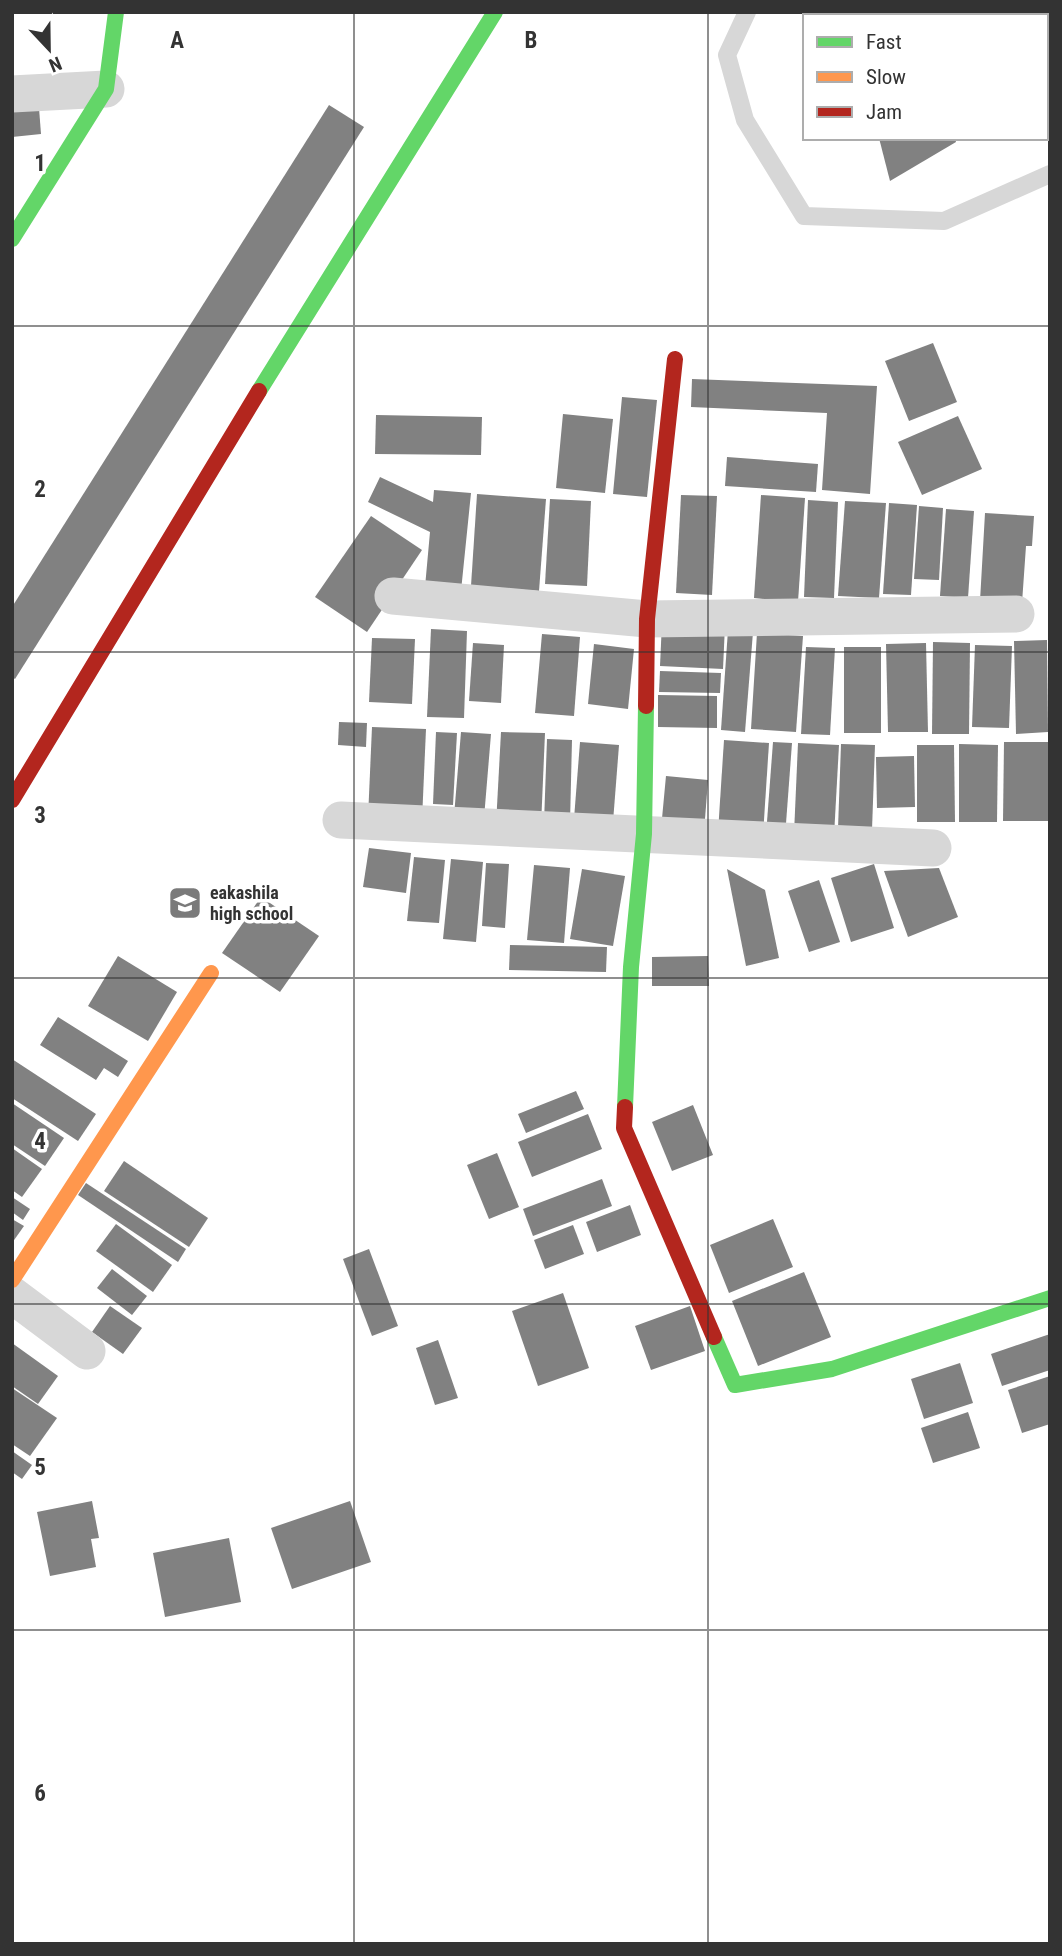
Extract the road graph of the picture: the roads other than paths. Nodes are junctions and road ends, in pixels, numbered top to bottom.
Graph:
1 (116, 12) edge
2 (495, 12) edge
3 (747, 12) edge
4 (106, 89) junction
5 (12, 94) edge
6 (1050, 174) edge
7 (12, 239) edge
8 (675, 359) dead end
9 (393, 596) dead end
10 (1016, 614) dead end
11 (647, 619) junction
12 (12, 800) edge
13 (341, 820) dead end
14 (644, 834) junction
15 (933, 848) dead end
16 (211, 973) dead end
17 (12, 1280) edge
18 (12, 1294) edge
19 (1050, 1298) edge
20 (87, 1351) dead end

1 - 4 street
2 - 12 street
3 - 6 lane
4 - 5 street
4 - 7 street
8 - 11 street
9 - 11 street
10 - 11 street
11 - 14 street
13 - 14 street
14 - 15 street
14 - 19 street
16 - 17 street
18 - 20 street

